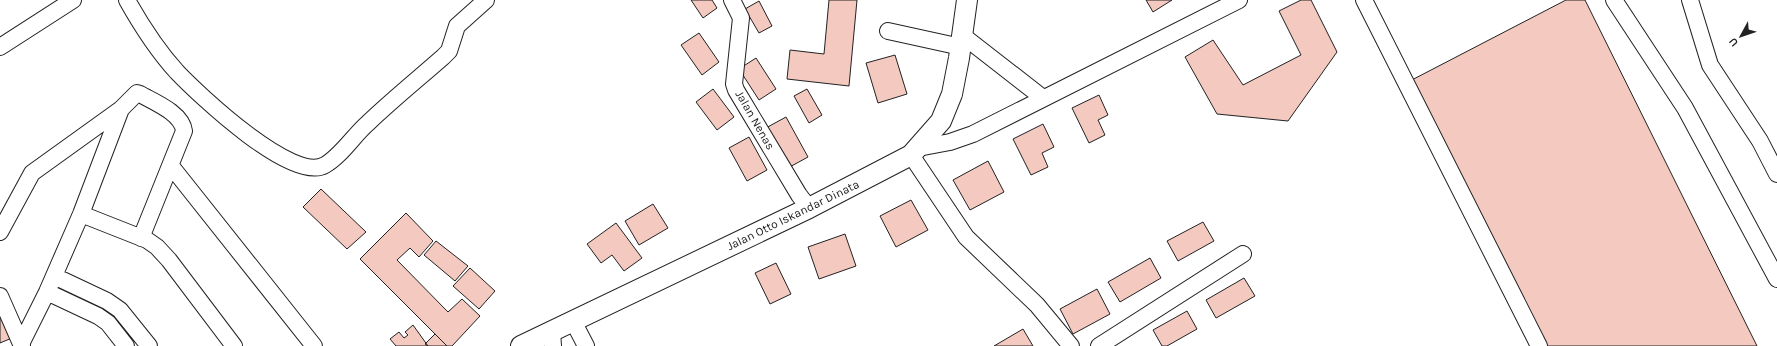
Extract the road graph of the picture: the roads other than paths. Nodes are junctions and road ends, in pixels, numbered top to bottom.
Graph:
1 (73, 0) edge
2 (127, 0) edge
3 (486, 0) edge
4 (732, 0) edge
5 (966, 0) edge
6 (1239, 0) edge
7 (1364, 0) edge
8 (1614, 0) edge
9 (1690, 0) edge
10 (888, 31) dead end
11 (962, 41) junction
12 (0, 47) edge
13 (1042, 98) junction
14 (121, 109) junction
15 (915, 151) junction
16 (171, 166) junction
17 (1777, 174) edge
18 (809, 208) junction
19 (81, 214) junction
20 (0, 232) edge
21 (141, 238) junction
22 (1243, 254) dead end
23 (54, 276) junction
24 (1777, 279) edge
25 (47, 292) junction
26 (0, 296) edge
27 (573, 321) junction
28 (553, 338) edge
29 (21, 345) edge
30 (126, 346) edge
31 (149, 346) edge
32 (234, 346) edge
33 (314, 346) edge
34 (521, 346) edge
35 (586, 346) edge
36 (1071, 346) edge
37 (1099, 346) edge
38 (1539, 346) edge

1 - 12 street
2 - 3 street
4 - 18 street, Jalan Nenas
5 - 11 main road, Jalan Otto Iskandar Dinata
6 - 13 street
7 - 38 street
8 - 24 street
9 - 17 street
10 - 11 street
11 - 13 street
11 - 15 main road, Jalan Otto Iskandar Dinata
13 - 15 street
14 - 16 street
14 - 19 street
14 - 20 street
15 - 18 main road, Jalan Otto Iskandar Dinata
15 - 36 street
16 - 21 street
16 - 33 street
18 - 27 main road, Jalan Otto Iskandar Dinata
19 - 21 street
19 - 23 street
21 - 32 street
22 - 37 street
23 - 25 street
23 - 31 street
25 - 29 street
25 - 30 street
26 - 29 street
27 - 28 main road, Jalan Otto Iskandar Dinata
27 - 35 street
28 - 34 main road, Jalan Otto Iskandar Dinata

